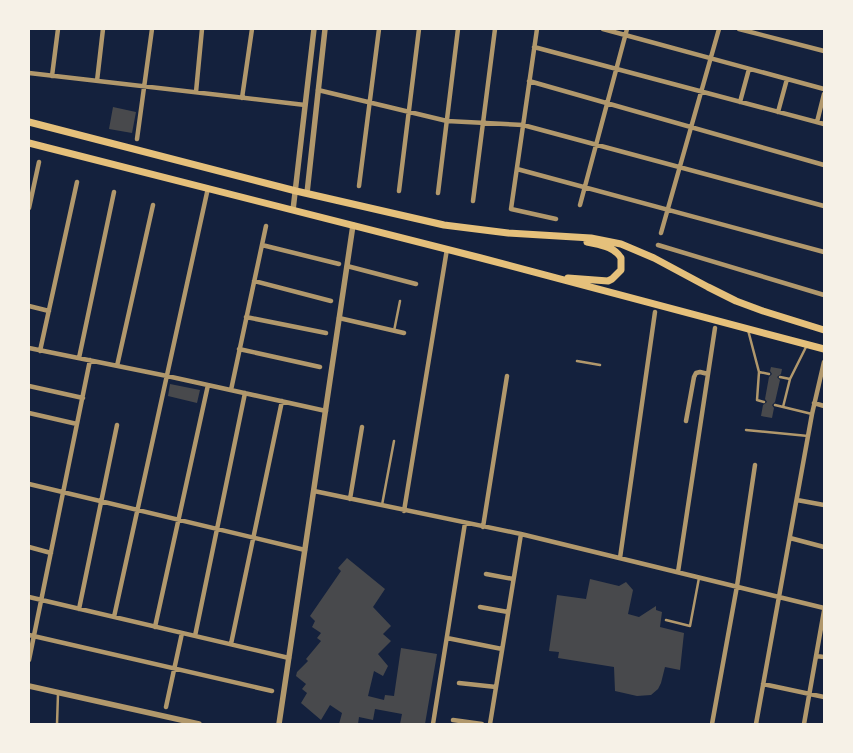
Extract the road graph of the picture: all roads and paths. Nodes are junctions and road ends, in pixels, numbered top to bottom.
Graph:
1 (58, 29) edge
2 (103, 29) edge
3 (152, 29) edge
4 (202, 29) edge
5 (252, 29) edge
6 (314, 29) edge
7 (325, 29) edge
8 (379, 29) edge
9 (419, 29) edge
10 (458, 29) edge
11 (495, 29) edge
12 (537, 29) edge
13 (603, 29) edge
14 (627, 29) edge
15 (719, 29) edge
16 (738, 29) edge
17 (625, 35) junction
18 (534, 47) junction
19 (824, 51) edge
20 (710, 58) junction
21 (749, 68) junction
22 (616, 69) junction
23 (29, 73) edge
24 (52, 76) junction
25 (787, 79) junction
26 (97, 81) junction
27 (529, 81) junction
28 (144, 86) junction
29 (318, 90) junction
30 (824, 90) edge
31 (196, 92) junction
32 (701, 92) junction
33 (824, 94) edge
34 (242, 98) junction
35 (370, 102) junction
36 (740, 102) junction
37 (607, 103) junction
38 (305, 105) junction
39 (409, 112) junction
40 (778, 112) junction
41 (447, 121) junction
42 (29, 122) edge
43 (817, 122) junction
44 (483, 123) junction
45 (523, 124) junction
46 (824, 124) edge
47 (691, 127) junction
48 (137, 139) dead end
49 (29, 143) edge
50 (596, 145) junction
51 (39, 162) dead end
52 (824, 165) edge
53 (680, 168) junction
54 (517, 169) junction
55 (29, 176) edge
56 (36, 178) junction
57 (77, 182) dead end
58 (359, 186) dead end
59 (585, 187) junction
60 (208, 188) junction
61 (296, 191) junction
62 (399, 191) dead end
63 (114, 192) dead end
64 (438, 193) dead end
65 (307, 194) junction
66 (473, 201) dead end
67 (152, 205) dead end
68 (580, 205) dead end
69 (824, 206) edge
70 (29, 208) edge
71 (293, 210) junction
72 (668, 210) junction
73 (556, 219) dead end
74 (353, 225) junction
75 (266, 226) dead end
76 (661, 233) dead end
77 (556, 236) junction
78 (262, 245) junction
79 (658, 245) dead end
80 (447, 249) junction
81 (824, 252) edge
82 (339, 264) dead end
83 (347, 266) junction
84 (545, 275) junction
85 (254, 281) junction
86 (416, 284) dead end
87 (824, 296) edge
88 (331, 301) dead end
89 (400, 301) dead end
90 (29, 306) edge
91 (49, 310) junction
92 (654, 312) dead end
93 (246, 316) junction
94 (339, 318) junction
95 (715, 328) dead end
96 (748, 329) junction
97 (824, 330) edge
98 (394, 331) junction
99 (326, 333) dead end
100 (404, 333) dead end
101 (807, 345) junction
102 (29, 348) edge
103 (239, 349) junction
104 (824, 349) edge
105 (40, 351) junction
106 (79, 358) junction
107 (90, 360) junction
108 (577, 362) dead end
109 (824, 362) edge
110 (600, 365) dead end
111 (117, 366) junction
112 (320, 367) dead end
113 (759, 372) junction
114 (708, 374) junction
115 (770, 374) dead end
116 (167, 376) junction
117 (507, 376) dead end
118 (780, 377) dead end
119 (790, 379) junction
120 (208, 385) junction
121 (29, 386) edge
122 (231, 390) junction
123 (245, 393) junction
124 (83, 398) junction
125 (282, 401) junction
126 (764, 402) dead end
127 (814, 403) junction
128 (775, 405) dead end
129 (824, 406) edge
130 (783, 407) junction
131 (326, 411) junction
132 (29, 413) edge
133 (812, 414) junction
134 (686, 421) dead end
135 (77, 424) junction
136 (117, 425) dead end
137 (362, 428) dead end
138 (746, 430) dead end
139 (808, 436) junction
140 (394, 441) dead end
141 (755, 465) dead end
142 (29, 484) edge
143 (314, 491) junction
144 (63, 493) junction
145 (350, 499) junction
146 (796, 500) junction
147 (101, 502) junction
148 (824, 505) edge
149 (382, 506) junction
150 (137, 510) junction
151 (404, 511) junction
152 (178, 520) junction
153 (465, 523) junction
154 (483, 527) junction
155 (217, 529) junction
156 (521, 534) junction
157 (253, 538) junction
158 (790, 538) junction
159 (29, 547) edge
160 (824, 547) edge
161 (305, 550) junction
162 (51, 553) junction
163 (620, 558) junction
164 (678, 572) junction
165 (486, 574) dead end
166 (700, 577) junction
167 (514, 578) junction
168 (736, 586) junction
169 (779, 596) junction
170 (29, 597) edge
171 (41, 600) junction
172 (480, 607) dead end
173 (79, 609) junction
174 (824, 609) edge
175 (508, 612) junction
176 (114, 617) junction
177 (666, 620) dead end
178 (155, 627) junction
179 (182, 633) junction
180 (31, 636) edge
181 (195, 636) junction
182 (447, 638) junction
183 (231, 644) junction
184 (502, 649) junction
185 (816, 656) junction
186 (824, 657) edge
187 (289, 658) junction
188 (29, 660) edge
189 (174, 668) junction
190 (459, 682) dead end
191 (764, 684) junction
192 (29, 686) edge
193 (496, 687) junction
194 (272, 690) dead end
195 (58, 693) junction
196 (809, 693) junction
197 (824, 697) edge
198 (166, 707) dead end
199 (454, 720) dead end
200 (57, 724) edge
201 (199, 724) edge
202 (279, 724) edge
203 (433, 724) edge
204 (482, 724) edge
205 (490, 724) edge
206 (712, 724) edge
207 (756, 724) edge
208 (804, 724) edge

1 - 24 street
2 - 26 street
3 - 28 street
4 - 31 street
5 - 34 street
6 - 38 street
7 - 29 street
8 - 35 street
9 - 39 street
10 - 41 street
11 - 44 street
12 - 18 street
13 - 17 street
14 - 17 street
15 - 20 street
16 - 19 street
17 - 20 street
17 - 22 street
18 - 22 street
18 - 27 street
20 - 21 street
20 - 32 street
21 - 25 street
21 - 36 street
22 - 32 street
22 - 37 street
23 - 24 street
24 - 26 street
25 - 30 street
25 - 40 street
26 - 28 street
27 - 37 street
27 - 45 street
28 - 31 street
28 - 48 street
29 - 35 street
29 - 65 street
31 - 34 street
32 - 36 street
32 - 47 street
33 - 43 street
34 - 38 street
35 - 39 street
35 - 58 street
36 - 40 street
37 - 47 street
37 - 50 street
38 - 61 street
39 - 41 street
39 - 62 street
40 - 43 street
41 - 44 street
41 - 64 street
42 - 61 main road
43 - 46 street
44 - 45 street
44 - 66 street
45 - 50 street
45 - 54 street
47 - 52 street
47 - 53 street
49 - 60 main road
50 - 53 street
50 - 59 street
51 - 56 street
53 - 69 street
53 - 72 street
54 - 59 street
54 - 73 street
55 - 56 street
56 - 70 street
57 - 91 street
59 - 68 street
59 - 72 street
60 - 71 main road
60 - 116 street
61 - 65 main road
61 - 71 street
63 - 106 street
65 - 77 main road
67 - 111 street
71 - 74 main road
72 - 76 street
72 - 81 street
74 - 80 main road
74 - 83 street
75 - 78 street
77 - 84 main road
77 - 97 main road
78 - 82 street
78 - 85 street
79 - 87 street
80 - 84 main road
80 - 151 street
83 - 86 street
83 - 94 street
84 - 96 main road
85 - 88 street
85 - 93 street
89 - 98 lane
90 - 91 street
91 - 105 street
92 - 163 street
93 - 99 street
93 - 103 street
94 - 98 street
94 - 131 street
95 - 114 street
96 - 101 main road
96 - 113 lane
98 - 100 street
101 - 104 main road
101 - 119 lane
102 - 105 street
103 - 112 street
103 - 122 street
105 - 106 street
106 - 107 street
107 - 111 street
107 - 124 street
108 - 110 lane
109 - 127 street
111 - 116 street
113 - 115 lane
113 - 126 lane
114 - 134 street
114 - 164 street
116 - 120 street
116 - 150 street
117 - 154 street
118 - 119 lane
119 - 130 lane
120 - 122 street
120 - 152 street
121 - 124 street
122 - 123 street
123 - 125 street
123 - 155 street
124 - 135 street
125 - 131 street
125 - 157 street
127 - 129 street
127 - 133 street
128 - 130 lane
130 - 133 lane
131 - 143 street
132 - 135 street
133 - 139 street
135 - 144 street
136 - 147 street
137 - 145 street
138 - 139 lane
139 - 146 street
140 - 149 lane
141 - 168 street
142 - 144 street
143 - 145 street
143 - 161 street
144 - 147 street
144 - 162 street
145 - 149 street
146 - 148 street
146 - 158 street
147 - 150 street
147 - 173 street
149 - 151 street
150 - 152 street
150 - 176 street
151 - 153 street
152 - 155 street
152 - 178 street
153 - 154 street
153 - 182 street
154 - 156 street
155 - 157 street
155 - 181 street
156 - 163 street
156 - 167 street
157 - 161 street
157 - 183 street
158 - 160 street
158 - 169 street
159 - 162 street
161 - 187 street
162 - 171 street
163 - 164 street
164 - 166 street
165 - 167 street
166 - 168 street
166 - 177 lane
167 - 175 street
168 - 169 street
168 - 206 street
169 - 174 street
169 - 191 street
170 - 171 street
171 - 173 street
171 - 180 street
172 - 175 street
173 - 176 street
174 - 185 street
175 - 184 street
176 - 178 street
178 - 179 street
179 - 181 street
179 - 189 street
180 - 188 street
180 - 189 street
181 - 183 street
182 - 184 street
182 - 203 street
183 - 187 street
184 - 193 street
185 - 186 street
185 - 196 street
187 - 202 street
189 - 194 street
189 - 198 street
190 - 193 street
191 - 196 street
191 - 207 street
192 - 195 street
193 - 205 street
195 - 200 lane
195 - 201 street
196 - 197 street
196 - 208 street
199 - 204 street

